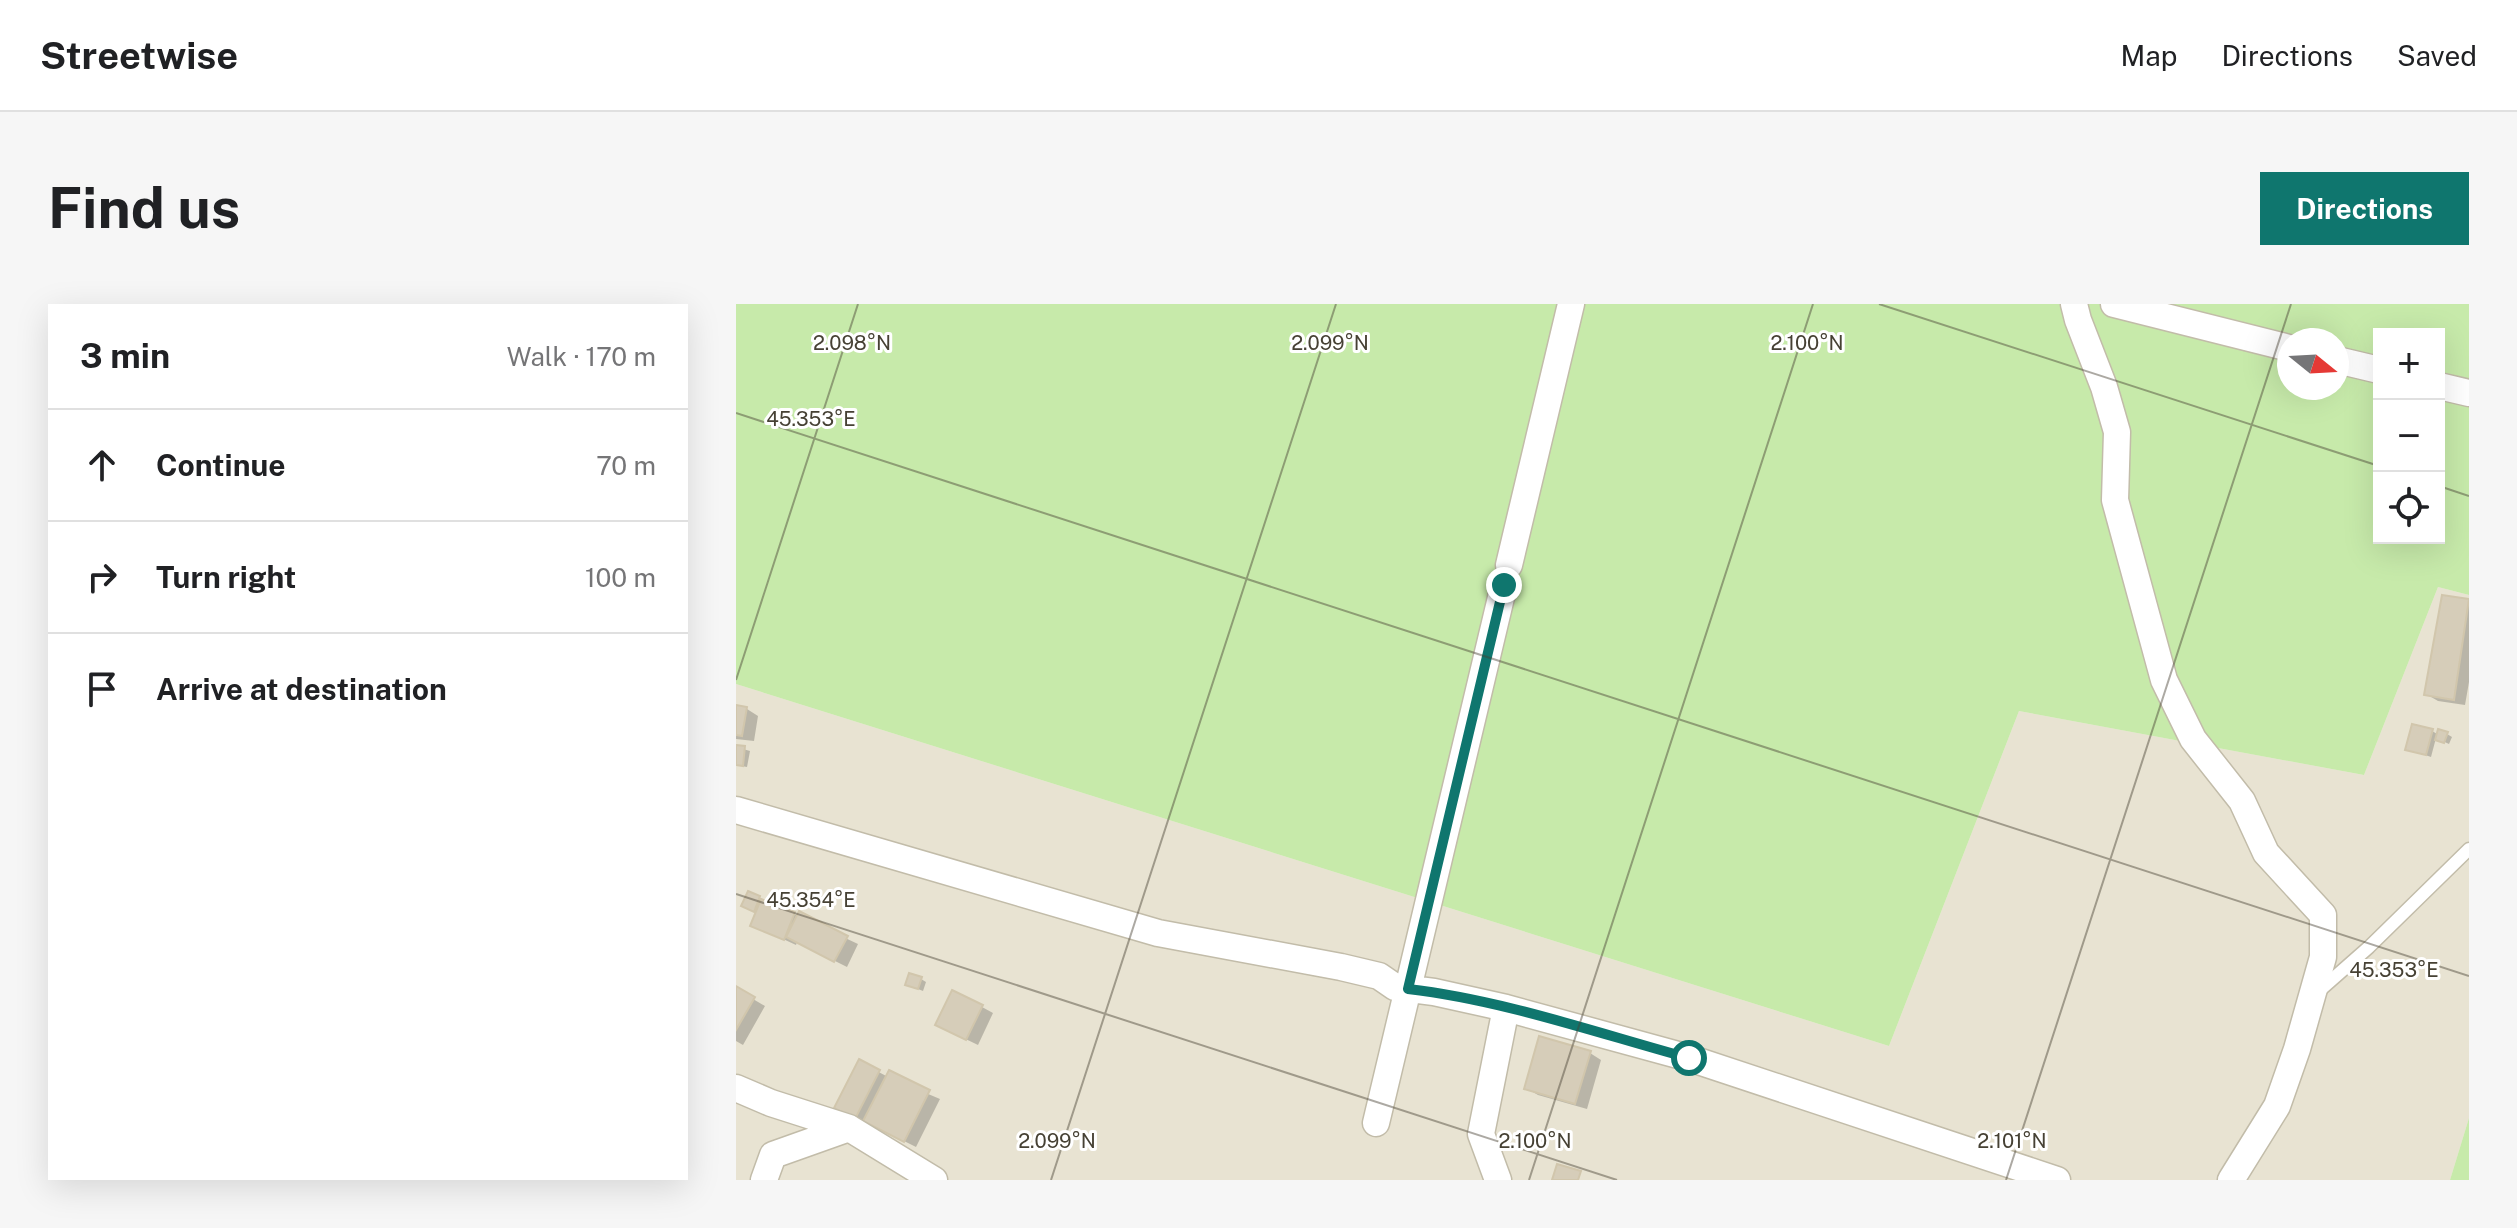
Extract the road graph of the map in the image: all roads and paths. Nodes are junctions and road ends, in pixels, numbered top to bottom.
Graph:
1 (1571, 304) edge
2 (2074, 304) edge
3 (2114, 304) edge
4 (2277, 345) edge
5 (2349, 363) edge
6 (2373, 369) edge
7 (2445, 387) edge
8 (2469, 393) edge
9 (736, 810) edge
10 (2469, 849) edge
11 (1408, 989) junction
12 (2313, 995) junction
13 (1506, 1008) junction
14 (736, 1088) edge
15 (1376, 1123) dead end
16 (849, 1128) junction
17 (764, 1180) edge
18 (934, 1180) edge
19 (1498, 1180) edge
20 (2057, 1180) edge
21 (2231, 1180) edge

1 - 11 street
2 - 12 street
3 - 4 street
5 - 6 street
7 - 8 street
9 - 11 street
10 - 12 lane
11 - 13 street
11 - 15 street
12 - 21 street
13 - 19 street
13 - 20 street
14 - 16 street
16 - 17 street
16 - 18 street

